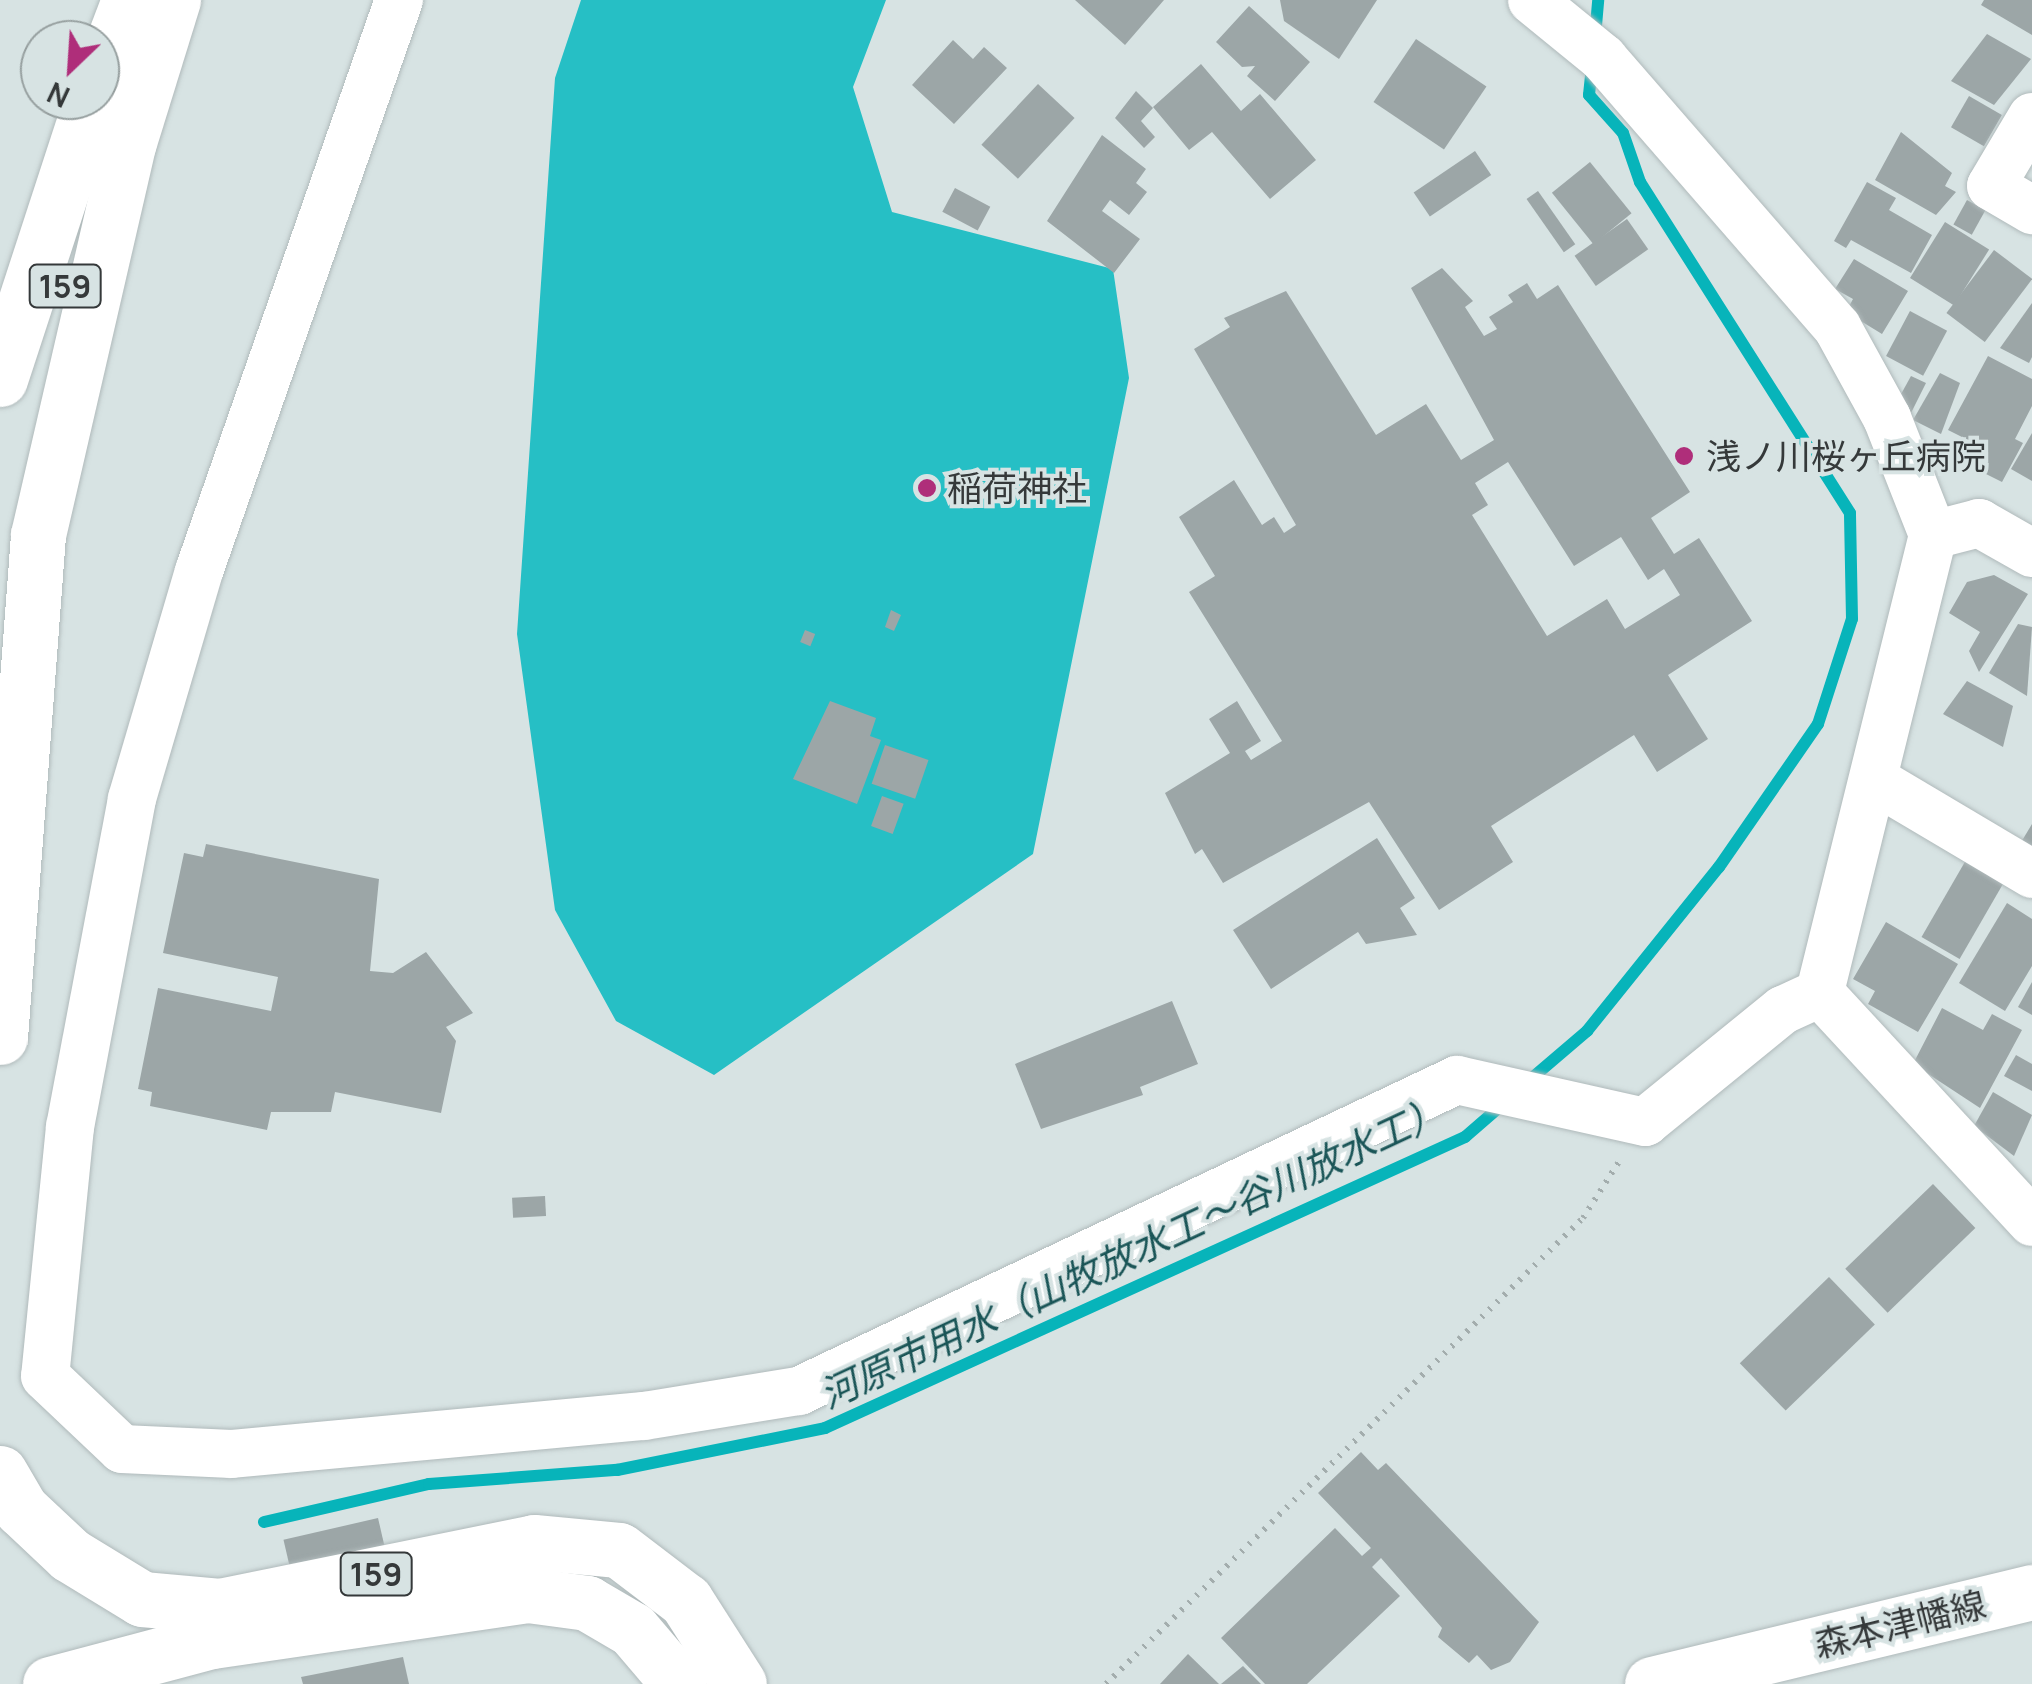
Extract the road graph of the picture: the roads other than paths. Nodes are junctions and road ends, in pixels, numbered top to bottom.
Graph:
1 (152, 0) edge
2 (173, 0) edge
3 (399, 0) edge
4 (1532, 0) edge
5 (2032, 118) edge
6 (84, 120) edge
7 (60, 183) junction
8 (2032, 210) edge
9 (0, 296) edge
10 (0, 379) edge
11 (1933, 535) junction
12 (2032, 553) edge
13 (0, 578) edge
14 (1874, 780) junction
15 (2032, 874) edge
16 (1820, 993) junction
17 (0, 1037) edge
18 (2032, 1222) edge
19 (0, 1473) edge
20 (2032, 1592) edge
21 (50, 1684) edge
22 (679, 1684) edge
23 (738, 1684) edge
24 (1652, 1684) edge

1 - 13 main road, 159
2 - 17 main road, 159
3 - 16 street
4 - 11 street
5 - 8 street
6 - 7 main road, 159
7 - 9 main road, 159
7 - 10 main road, 159
11 - 12 street
11 - 14 street
14 - 15 street
14 - 16 street
16 - 18 street
19 - 23 main road, 159
20 - 24 main road, 森本津幡線
21 - 22 main road, 159

